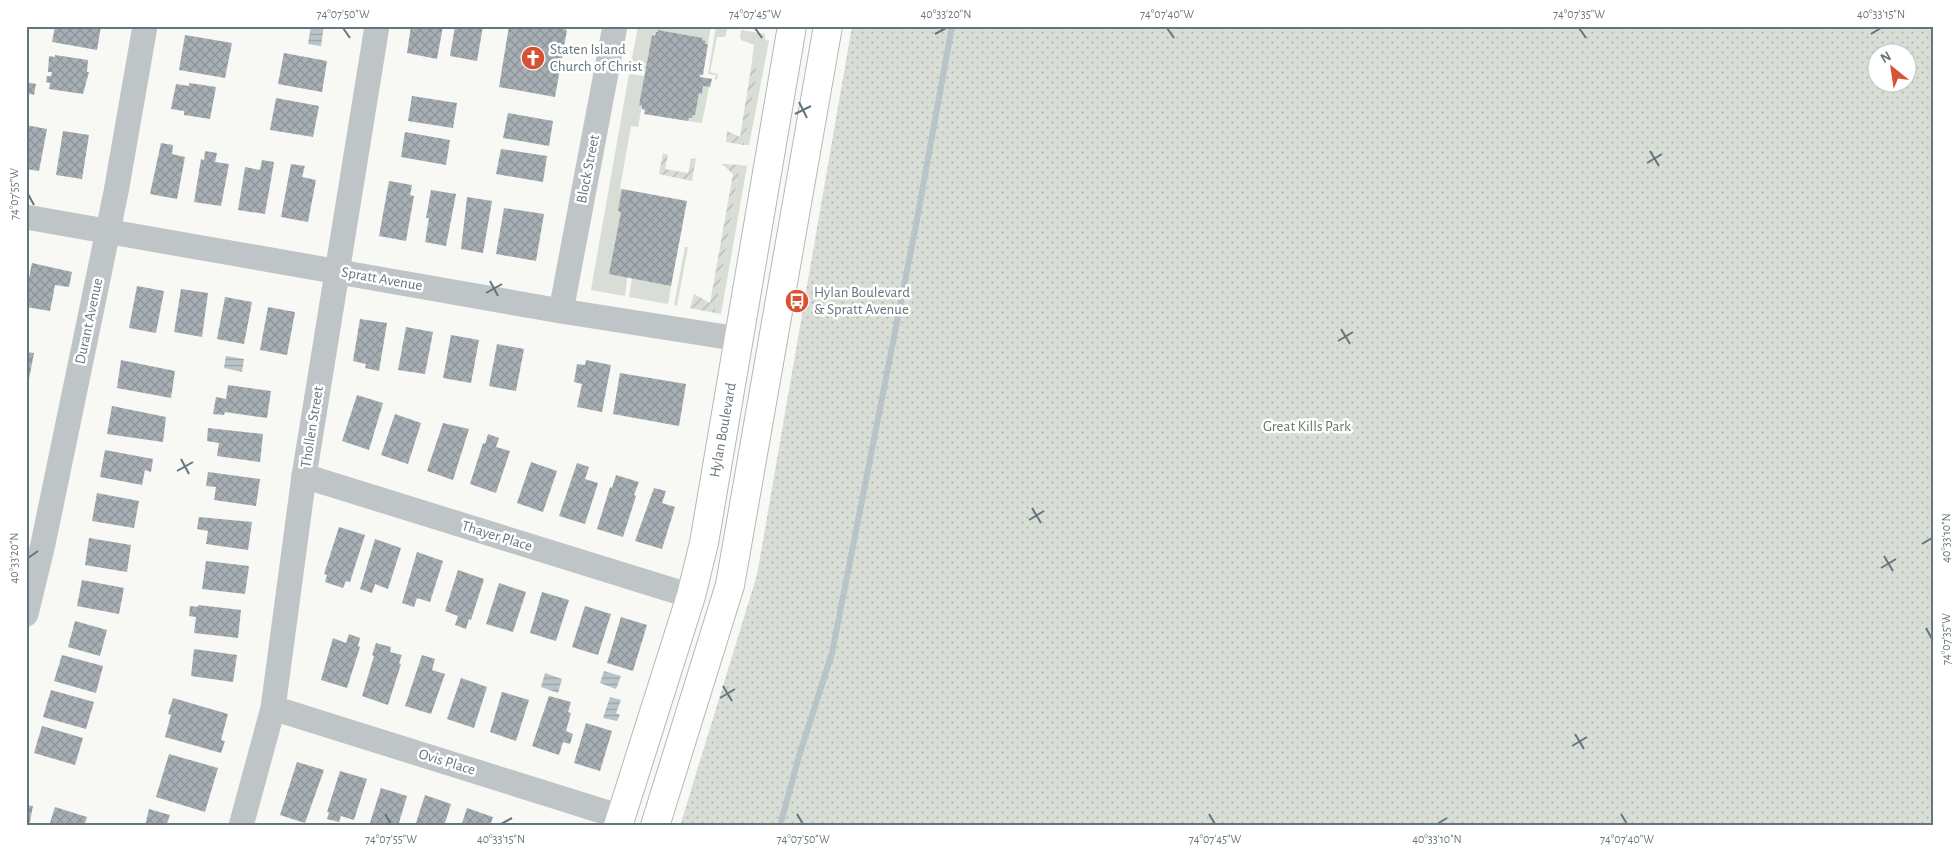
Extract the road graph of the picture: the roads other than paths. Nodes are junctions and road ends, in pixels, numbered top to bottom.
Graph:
1 (145, 26) edge
2 (378, 26) edge
3 (614, 26) edge
4 (792, 26) edge
5 (828, 26) edge
6 (26, 217) edge
7 (106, 231) junction
8 (336, 271) junction
9 (561, 311) junction
10 (738, 339) junction
11 (304, 476) junction
12 (692, 596) junction
13 (26, 614) edge
14 (272, 708) junction
15 (620, 821) edge
16 (241, 826) edge
17 (655, 826) edge

1 - 7 street, Durant Avenue
2 - 8 street, Thollen Street
3 - 9 street, Block Street
4 - 10 main road, Hylan Boulevard
5 - 17 main road
6 - 7 street, Spratt Avenue
7 - 8 street, Spratt Avenue
7 - 13 street, Durant Avenue
8 - 9 street, Spratt Avenue
8 - 11 street, Thollen Street
9 - 10 street, Spratt Avenue
10 - 12 main road, Hylan Boulevard
11 - 12 street, Thayer Place
11 - 14 street, Thollen Street
12 - 15 main road, Hylan Boulevard
14 - 15 street, Ovis Place
14 - 16 street, Thollen Street

